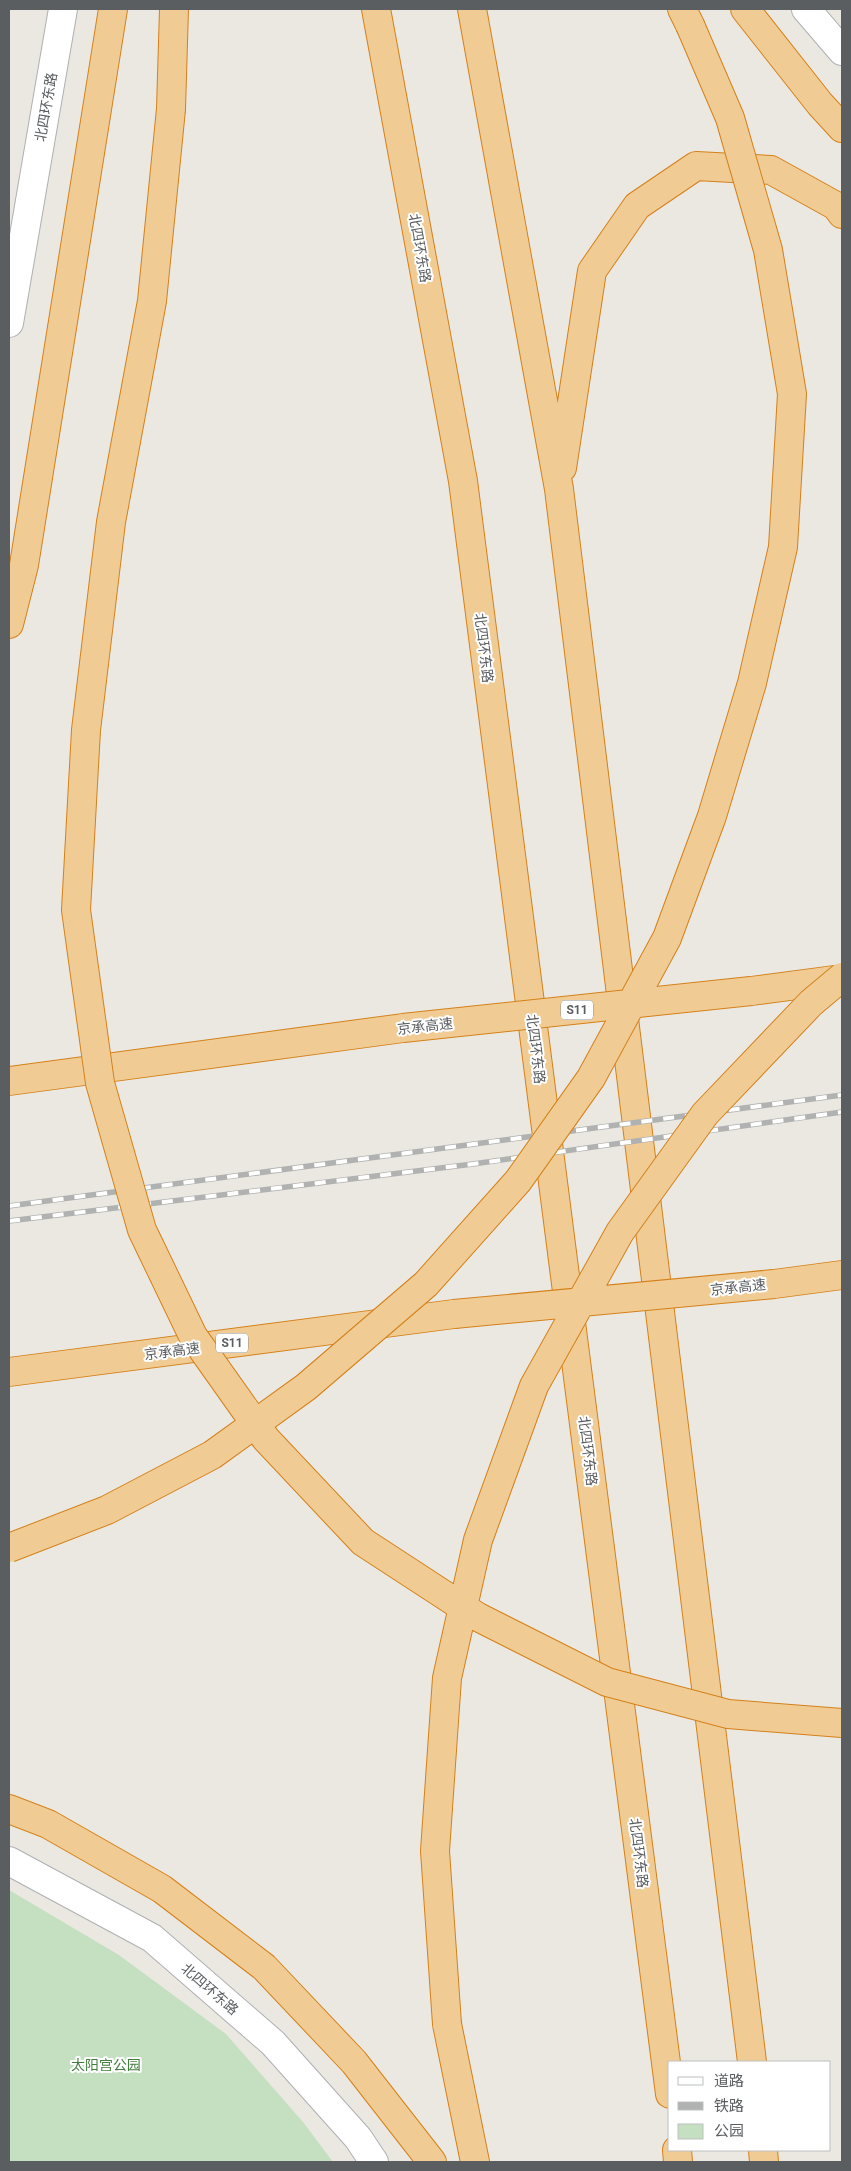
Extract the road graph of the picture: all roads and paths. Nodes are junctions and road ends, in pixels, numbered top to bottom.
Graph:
1 (62, 9) edge
2 (112, 9) edge
3 (174, 9) edge
4 (376, 9) edge
5 (472, 9) edge
6 (745, 9) edge
7 (806, 9) edge
8 (686, 17) edge
9 (842, 51) edge
10 (842, 128) edge
11 (842, 214) edge
12 (9, 323) edge
13 (559, 489) junction
14 (9, 624) edge
15 (842, 965) edge
16 (842, 978) edge
17 (788, 986) junction
18 (9, 1081) edge
19 (842, 1275) edge
20 (9, 1372) edge
21 (9, 1548) edge
22 (842, 1723) edge
23 (9, 1809) edge
24 (9, 1861) edge
25 (752, 2061) edge
26 (668, 2078) edge
27 (374, 2162) edge
28 (432, 2162) edge
29 (475, 2162) edge

1 - 12 street, 北四环东路
2 - 14 highway
3 - 22 highway, bridge
4 - 26 highway, 北四环东路
5 - 13 highway
6 - 10 highway
7 - 9 street
8 - 21 highway, bridge
11 - 13 highway
13 - 25 highway
15 - 17 highway
16 - 17 highway, 京承高速 / S11
16 - 29 highway, bridge
17 - 18 highway, 京承高速 / S11, bridge
19 - 20 highway, 京承高速 / S11, bridge
23 - 28 highway
24 - 27 street, 北四环东路

